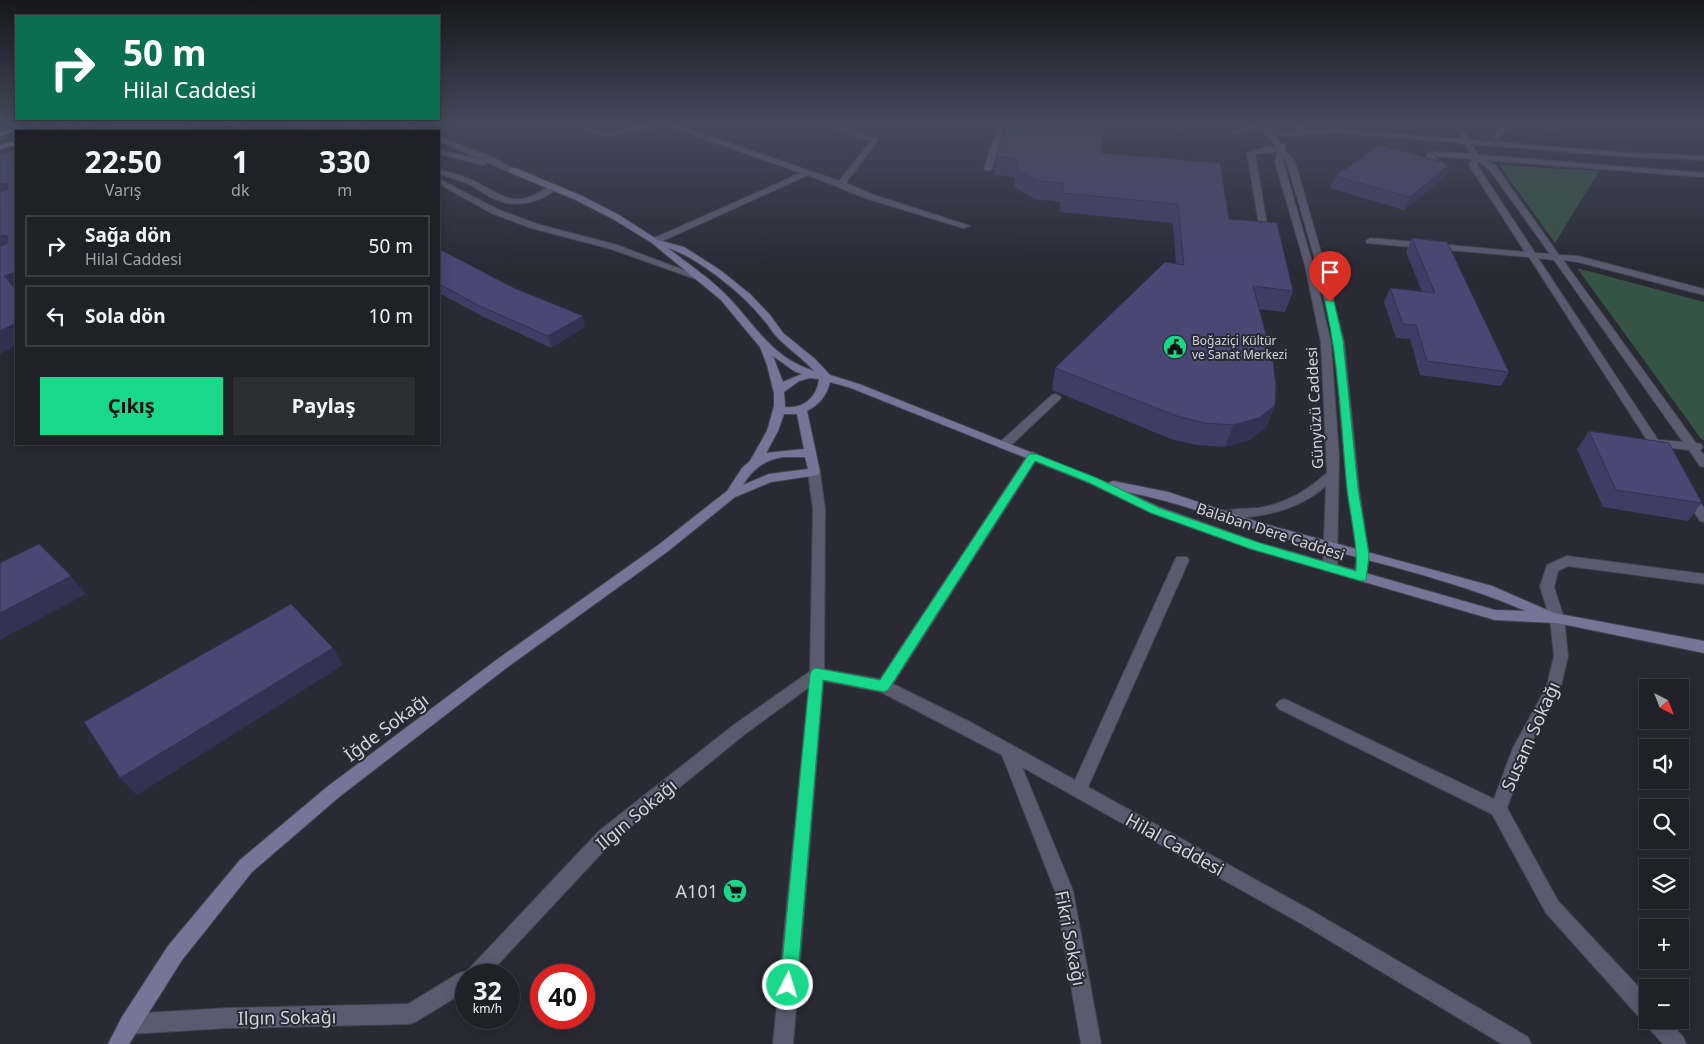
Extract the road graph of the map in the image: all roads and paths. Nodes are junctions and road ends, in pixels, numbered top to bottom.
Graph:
1 (514, 171) edge
2 (804, 171) edge
3 (852, 171) edge
4 (1254, 171) edge
5 (1282, 171) edge
6 (1294, 171) edge
7 (1440, 171) edge
8 (1477, 171) edge
9 (1495, 171) edge
10 (1650, 171) edge
11 (440, 172) edge
12 (808, 172) junction
13 (1443, 174) edge
14 (1704, 175) edge
15 (440, 182) edge
16 (841, 184) junction
17 (554, 187) junction
18 (1263, 225) edge
19 (966, 226) dead end
20 (655, 241) junction
21 (1370, 241) dead end
22 (1532, 255) junction
23 (1557, 257) junction
24 (701, 278) junction
25 (1704, 292) edge
26 (763, 345) junction
27 (825, 376) junction
28 (780, 392) junction
29 (1056, 397) edge
30 (780, 410) junction
31 (802, 410) junction
32 (1654, 442) junction
33 (1004, 445) junction
34 (1698, 447) edge
35 (810, 452) junction
36 (1033, 456) junction
37 (1666, 459) edge
38 (755, 461) junction
39 (1704, 463) edge
40 (814, 472) junction
41 (1333, 474) junction
42 (1094, 480) junction
43 (1682, 484) edge
44 (731, 494) junction
45 (1223, 515) junction
46 (1704, 518) edge
47 (1332, 547) junction
48 (1363, 555) junction
49 (1182, 560) dead end
50 (1330, 568) junction
51 (1361, 577) junction
52 (1704, 579) edge
53 (1557, 618) junction
54 (1704, 647) edge
55 (816, 674) junction
56 (884, 686) junction
57 (1284, 705) dead end
58 (1008, 751) junction
59 (1078, 790) junction
60 (1498, 809) junction
61 (485, 964) edge
62 (455, 987) edge
63 (1639, 1002) edge
64 (129, 1024) junction
65 (1663, 1029) edge
66 (118, 1044) edge
67 (783, 1044) edge
68 (1091, 1044) edge
69 (1521, 1044) edge
70 (1676, 1044) edge

1 - 17 main road
2 - 12 street
3 - 16 street
4 - 18 street
5 - 41 street, Günyüzü Caddesi
6 - 48 street, Günyüzü Caddesi
7 - 13 street
8 - 22 street
9 - 23 street
10 - 14 street
11 - 17 street
12 - 16 street
12 - 20 street
15 - 24 street
16 - 19 street
17 - 20 main road
20 - 24 main road
20 - 27 main road
21 - 22 street
22 - 23 street
22 - 32 street
23 - 25 street
23 - 34 street
24 - 26 main road
26 - 27 main road, Balaban Dere Caddesi
26 - 28 main road
27 - 28 main road
27 - 31 main road
27 - 33 main road, Balaban Dere Caddesi
28 - 30 main road
29 - 33 street
30 - 31 main road
30 - 38 main road
31 - 35 main road
32 - 34 street
32 - 37 street
33 - 36 main road, Balaban Dere Caddesi
34 - 39 street
35 - 38 main road
35 - 40 main road
36 - 42 main road, Balaban Dere Caddesi
36 - 56 street
38 - 44 main road
40 - 44 main road
40 - 55 street
41 - 45 street
41 - 47 street, Günyüzü Caddesi
42 - 45 main road, Balaban Dere Caddesi
42 - 50 main road, Balaban Dere Caddesi
43 - 46 street
44 - 64 main road, İğde Sokağı
45 - 47 main road, Balaban Dere Caddesi
47 - 48 main road, Balaban Dere Caddesi
47 - 50 street, Günyüzü Caddesi
48 - 51 street, Günyüzü Caddesi
48 - 53 main road, Balaban Dere Caddesi
49 - 59 street
50 - 51 main road, Balaban Dere Caddesi
51 - 53 main road, Balaban Dere Caddesi
52 - 53 street, Susam Sokağı
53 - 54 main road
53 - 60 street, Susam Sokağı
55 - 56 street, Hilal Caddesi
55 - 61 street, Ilgın Sokağı
55 - 67 street
56 - 58 street, Hilal Caddesi
57 - 60 street
58 - 59 street, Hilal Caddesi
58 - 68 street, Fikri Sokağı
59 - 69 street, Hilal Caddesi
60 - 63 street, Susam Sokağı
62 - 64 street, Ilgın Sokağı
64 - 66 main road, İğde Sokağı
65 - 70 street

